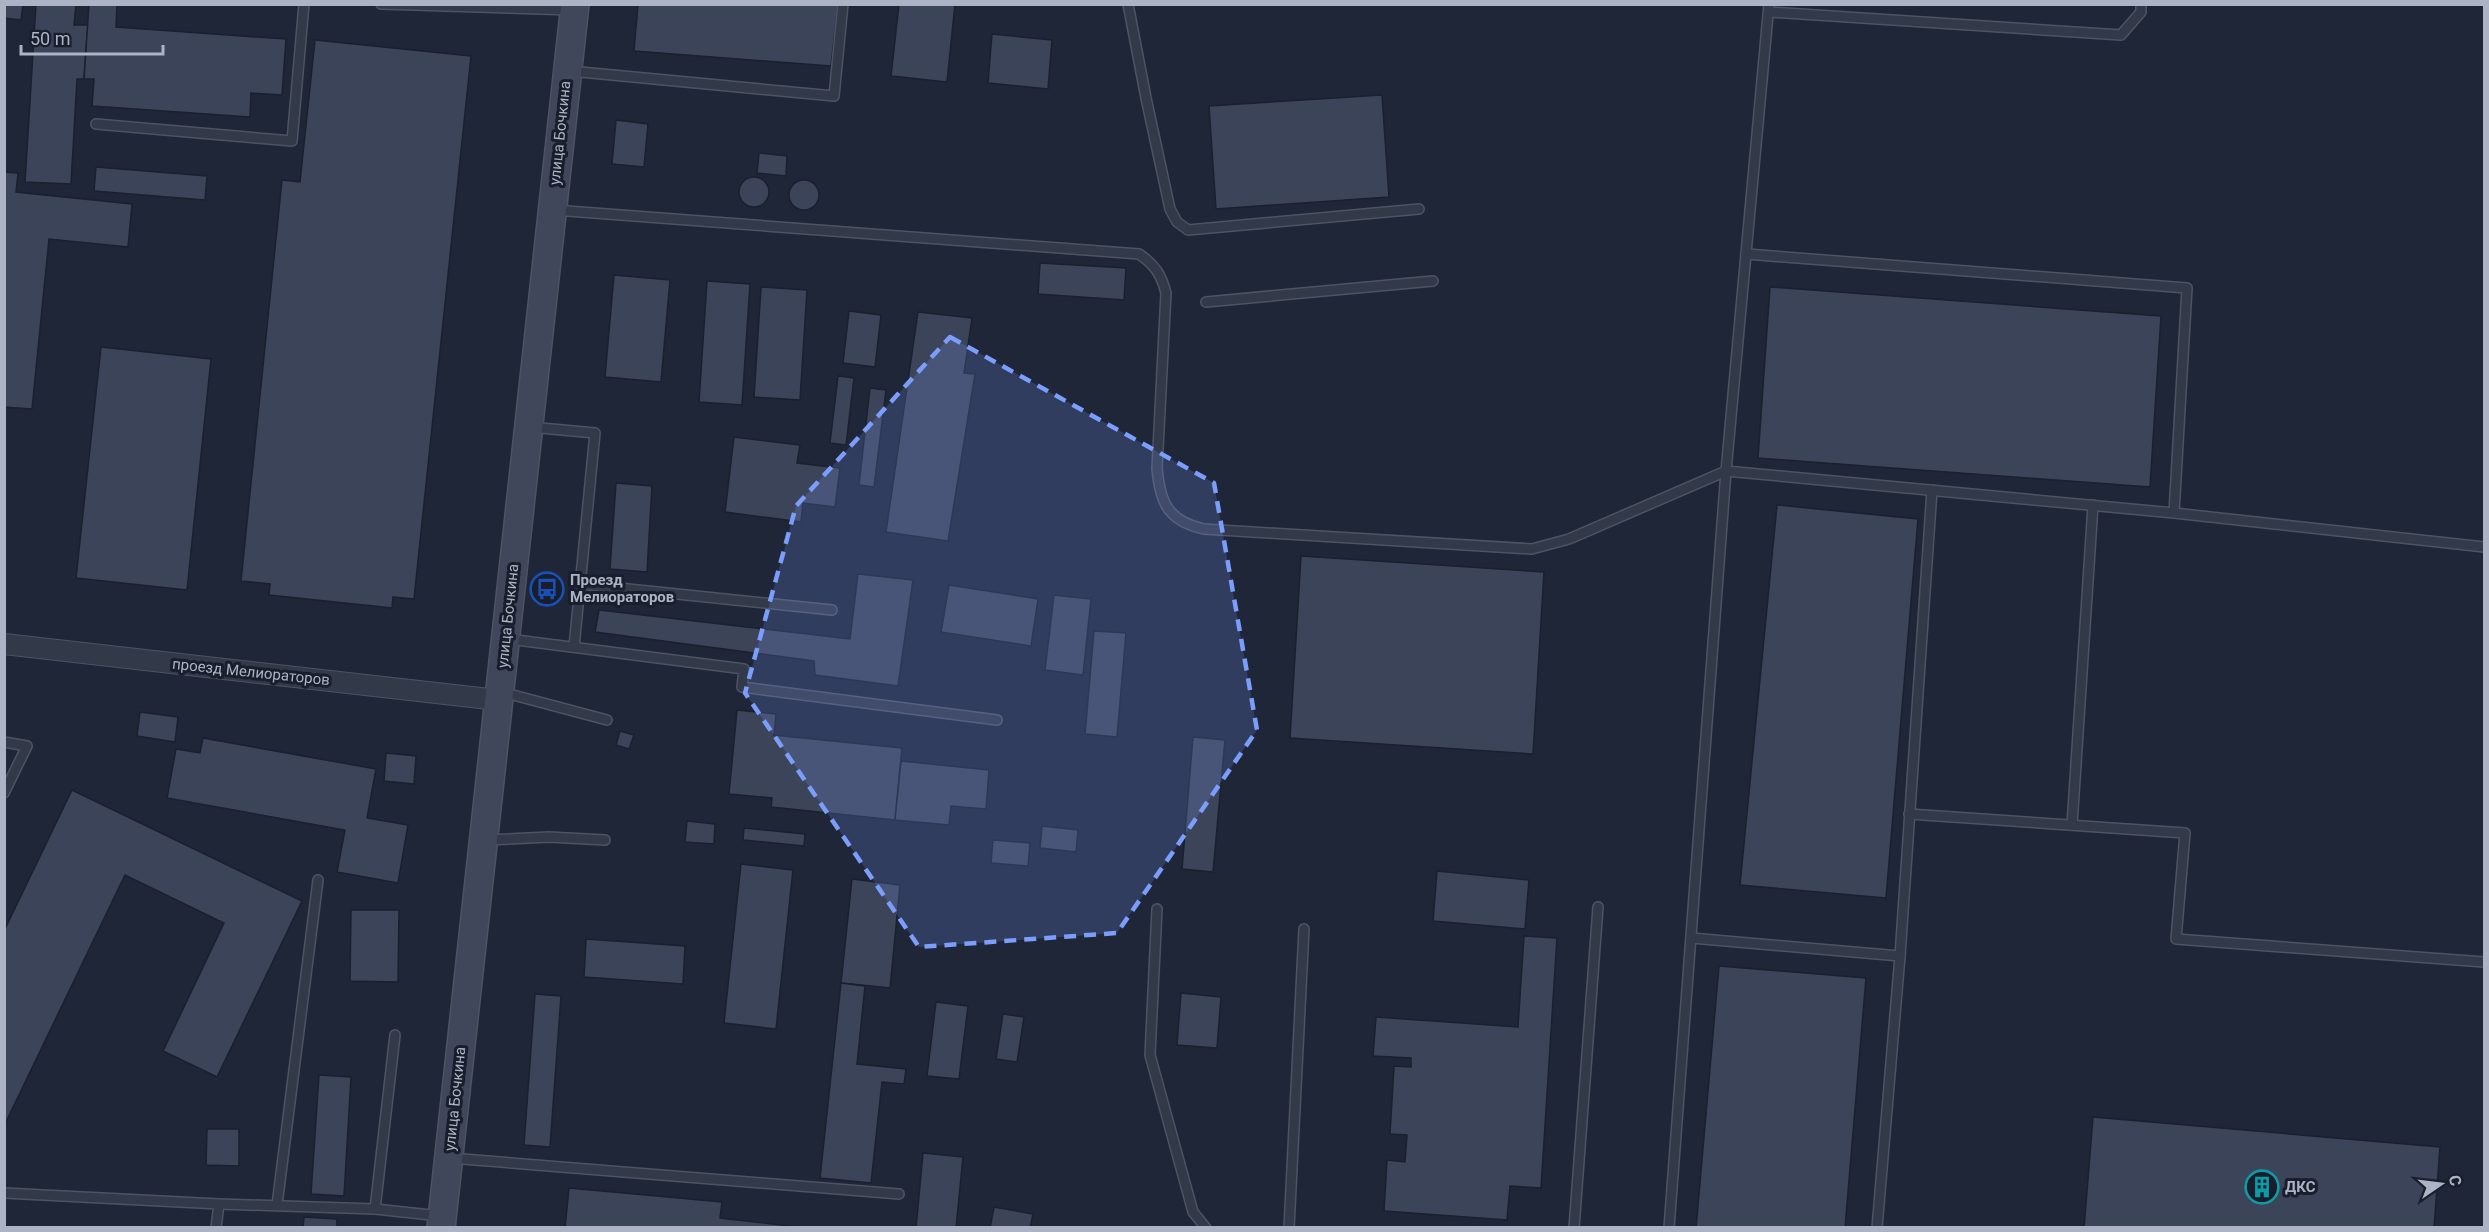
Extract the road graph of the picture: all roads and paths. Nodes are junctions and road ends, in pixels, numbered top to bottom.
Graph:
1 (304, 4) edge
2 (381, 4) edge
3 (843, 4) edge
4 (1128, 4) edge
5 (2141, 4) edge
6 (575, 7) edge
7 (1769, 8) edge
8 (567, 71) junction
9 (96, 124) dead end
10 (1419, 209) dead end
11 (552, 210) junction
12 (1746, 254) junction
13 (1433, 281) dead end
14 (1206, 302) dead end
15 (528, 427) junction
16 (1726, 471) junction
17 (1932, 490) junction
18 (2093, 505) junction
19 (2174, 513) junction
20 (2484, 547) edge
21 (580, 584) junction
22 (832, 610) dead end
23 (506, 638) junction
24 (4, 645) edge
25 (574, 647) junction
26 (499, 696) junction
27 (607, 720) dead end
28 (997, 720) dead end
29 (4, 742) edge
30 (4, 794) edge
31 (1909, 814) junction
32 (2072, 825) junction
33 (605, 840) dead end
34 (484, 841) junction
35 (318, 880) dead end
36 (1598, 907) dead end
37 (1157, 909) dead end
38 (1304, 929) dead end
39 (1690, 938) junction
40 (1900, 957) junction
41 (2484, 962) edge
42 (395, 1035) dead end
43 (449, 1158) junction
44 (4, 1193) edge
45 (899, 1194) dead end
46 (219, 1204) junction
47 (277, 1206) junction
48 (375, 1209) junction
49 (441, 1222) edge
50 (216, 1227) edge
51 (1206, 1227) edge
52 (1289, 1227) edge
53 (1574, 1227) edge
54 (1669, 1227) edge
55 (1877, 1227) edge

1 - 9 lane
2 - 6 lane
3 - 8 lane
4 - 10 lane
5 - 7 lane
6 - 8 street, улица Бочкина
7 - 12 lane
8 - 11 street, улица Бочкина
11 - 15 street, улица Бочкина
11 - 16 lane
12 - 16 lane
12 - 19 lane
13 - 14 lane
15 - 21 lane
15 - 23 street, улица Бочкина
16 - 17 lane
16 - 39 lane
17 - 18 lane
17 - 31 lane
18 - 19 lane
18 - 32 lane
19 - 20 lane
21 - 22 lane
21 - 25 lane
23 - 25 lane
23 - 26 street, улица Бочкина
24 - 26 street, проезд Мелиораторов
25 - 28 lane
26 - 27 lane
26 - 34 street, улица Бочкина
29 - 30 lane
31 - 32 lane
31 - 40 lane
32 - 41 lane
33 - 34 lane
34 - 43 street, улица Бочкина
35 - 47 lane
36 - 53 lane
37 - 51 lane
38 - 52 lane
39 - 40 lane
39 - 54 lane
40 - 55 lane
42 - 48 lane
43 - 45 lane
43 - 49 street, улица Бочкина
44 - 46 lane
46 - 47 lane
46 - 50 lane
47 - 48 lane
48 - 49 lane

